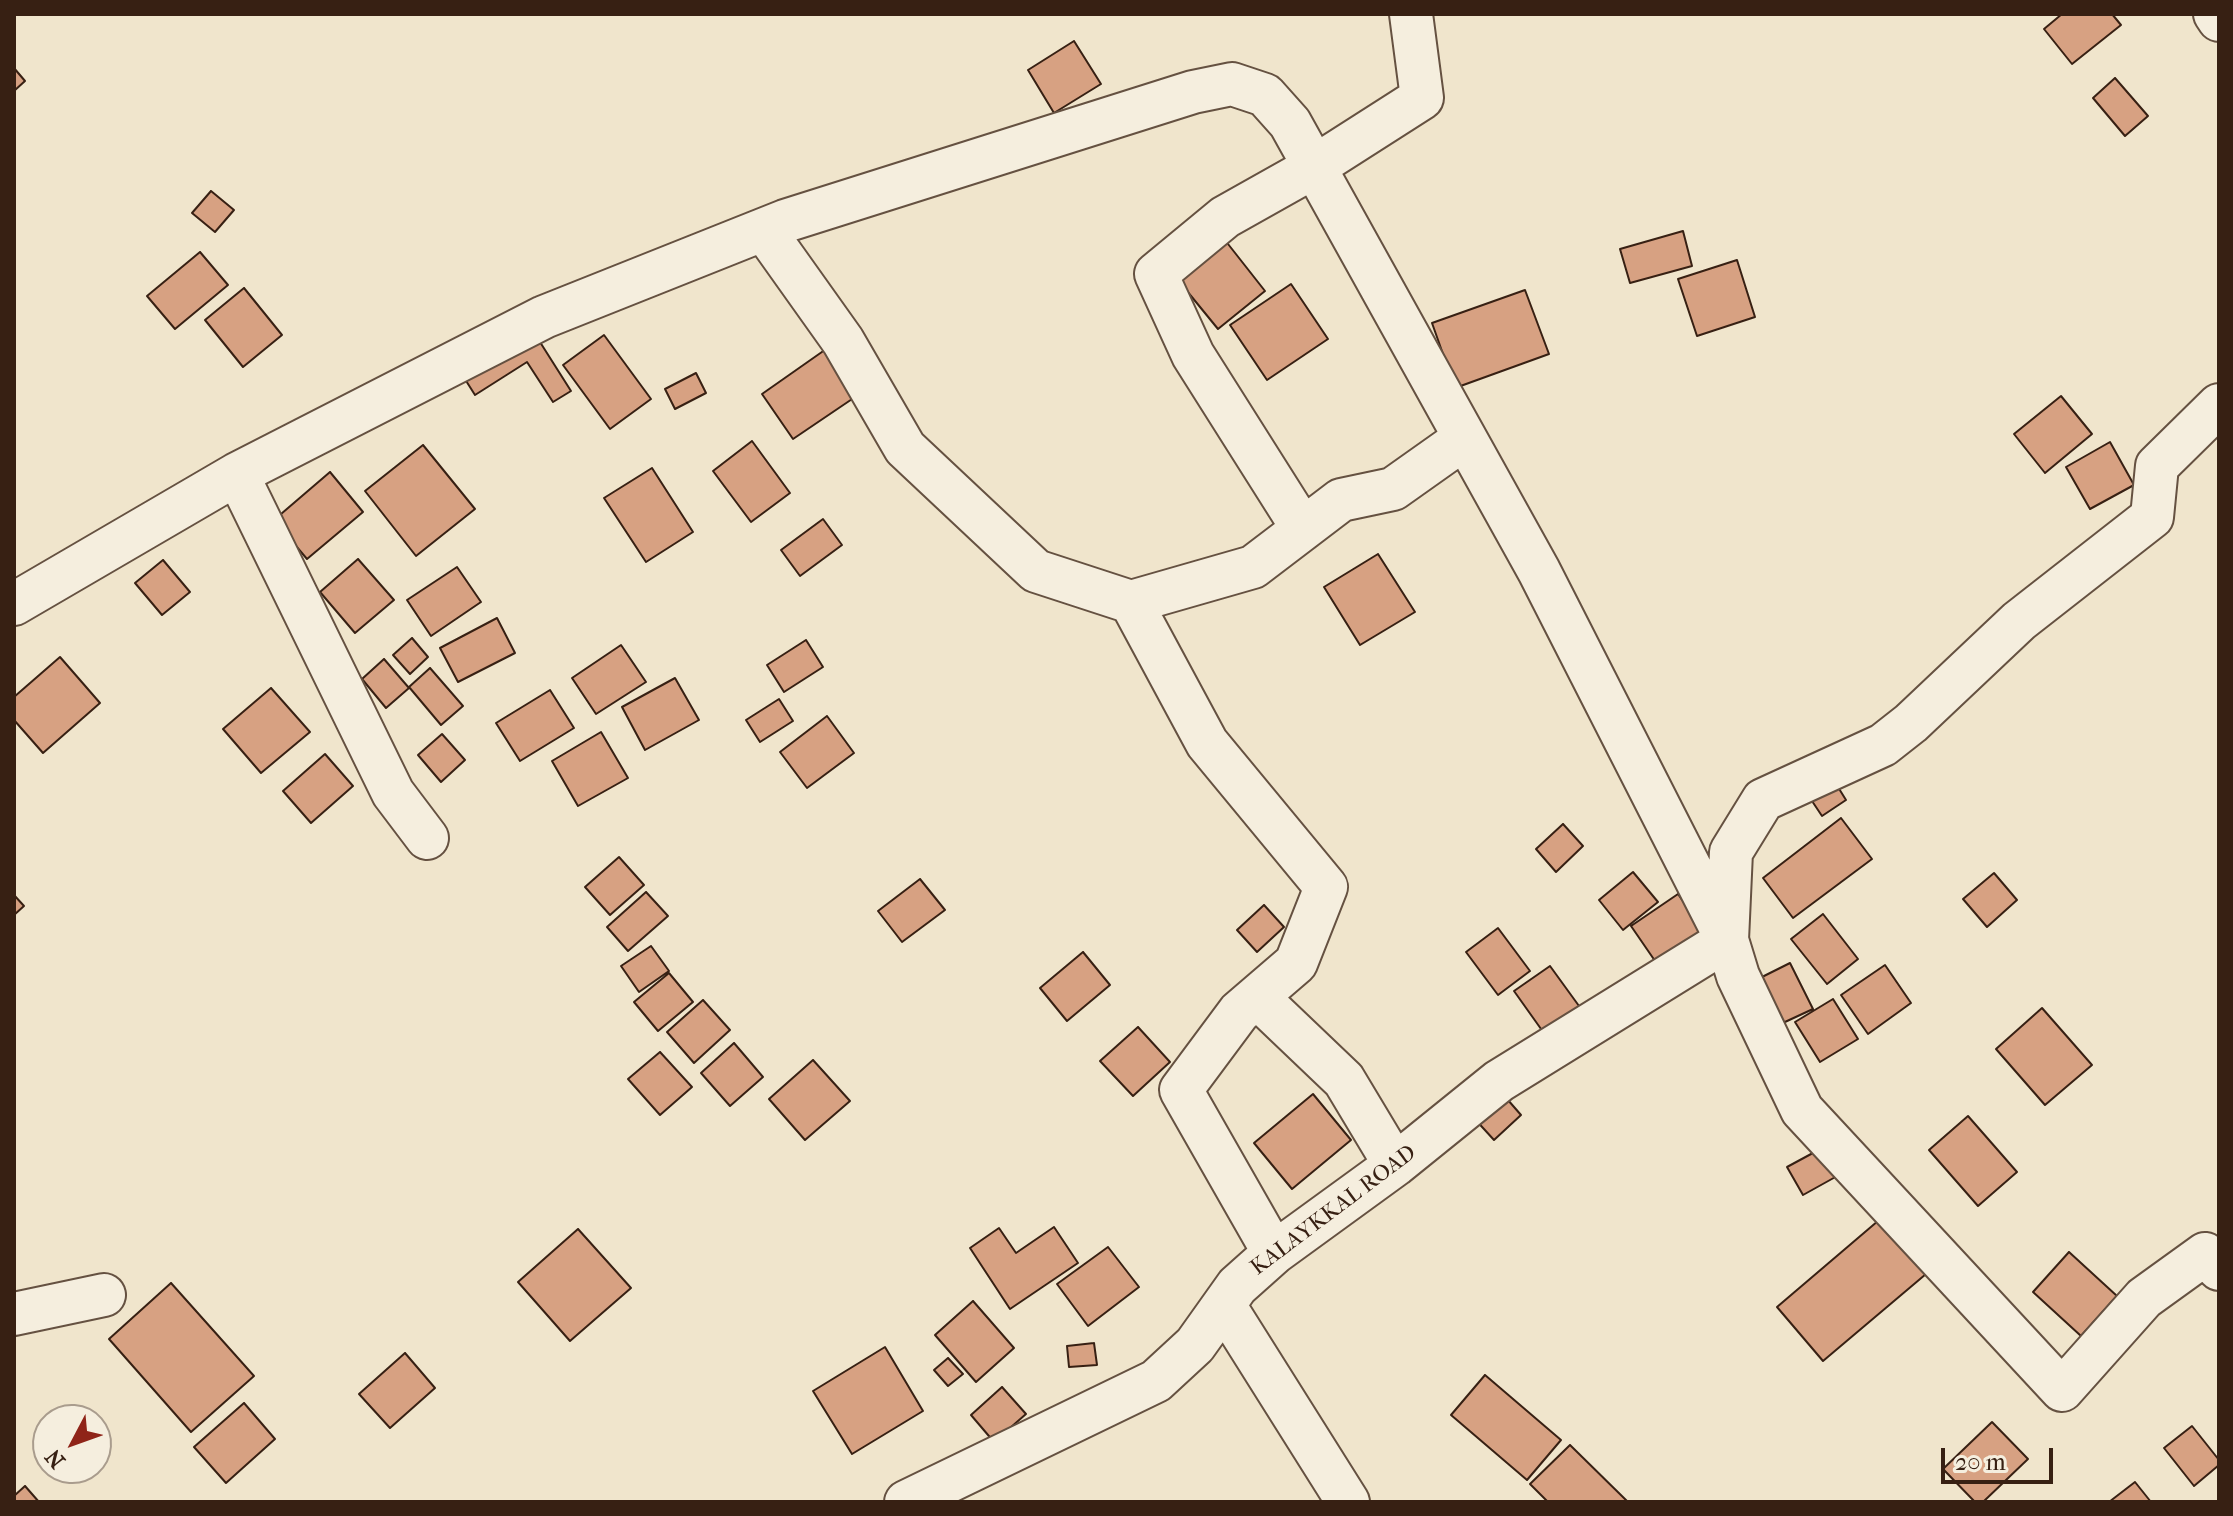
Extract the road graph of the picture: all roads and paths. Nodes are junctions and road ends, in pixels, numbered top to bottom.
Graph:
1 (1411, 14) edge
2 (2215, 14) edge
3 (2219, 20) edge
4 (1314, 167) junction
5 (764, 230) junction
6 (2219, 405) edge
7 (1465, 438) junction
8 (237, 474) junction
9 (1303, 529) junction
10 (1131, 602) junction
11 (14, 604) edge
12 (427, 838) dead end
13 (1727, 940) junction
14 (1257, 997) junction
15 (1395, 1165) junction
16 (1274, 1253) junction
17 (2219, 1269) edge
18 (104, 1295) dead end
19 (1224, 1305) junction
20 (14, 1314) edge
21 (906, 1502) edge
22 (1348, 1502) edge

1 - 4 street
2 - 3 street
4 - 5 street
4 - 7 street
4 - 9 street
5 - 8 street
5 - 10 street
6 - 13 street
7 - 9 street
7 - 13 street
8 - 11 street
8 - 12 street
9 - 10 street
10 - 14 street
13 - 15 street, KALAYKKAL ROAD
13 - 17 street
14 - 15 street
14 - 16 street
15 - 16 street, KALAYKKAL ROAD
16 - 19 street, KALAYKKAL ROAD
18 - 20 street
19 - 21 street, KALAYKKAL ROAD
19 - 22 street

